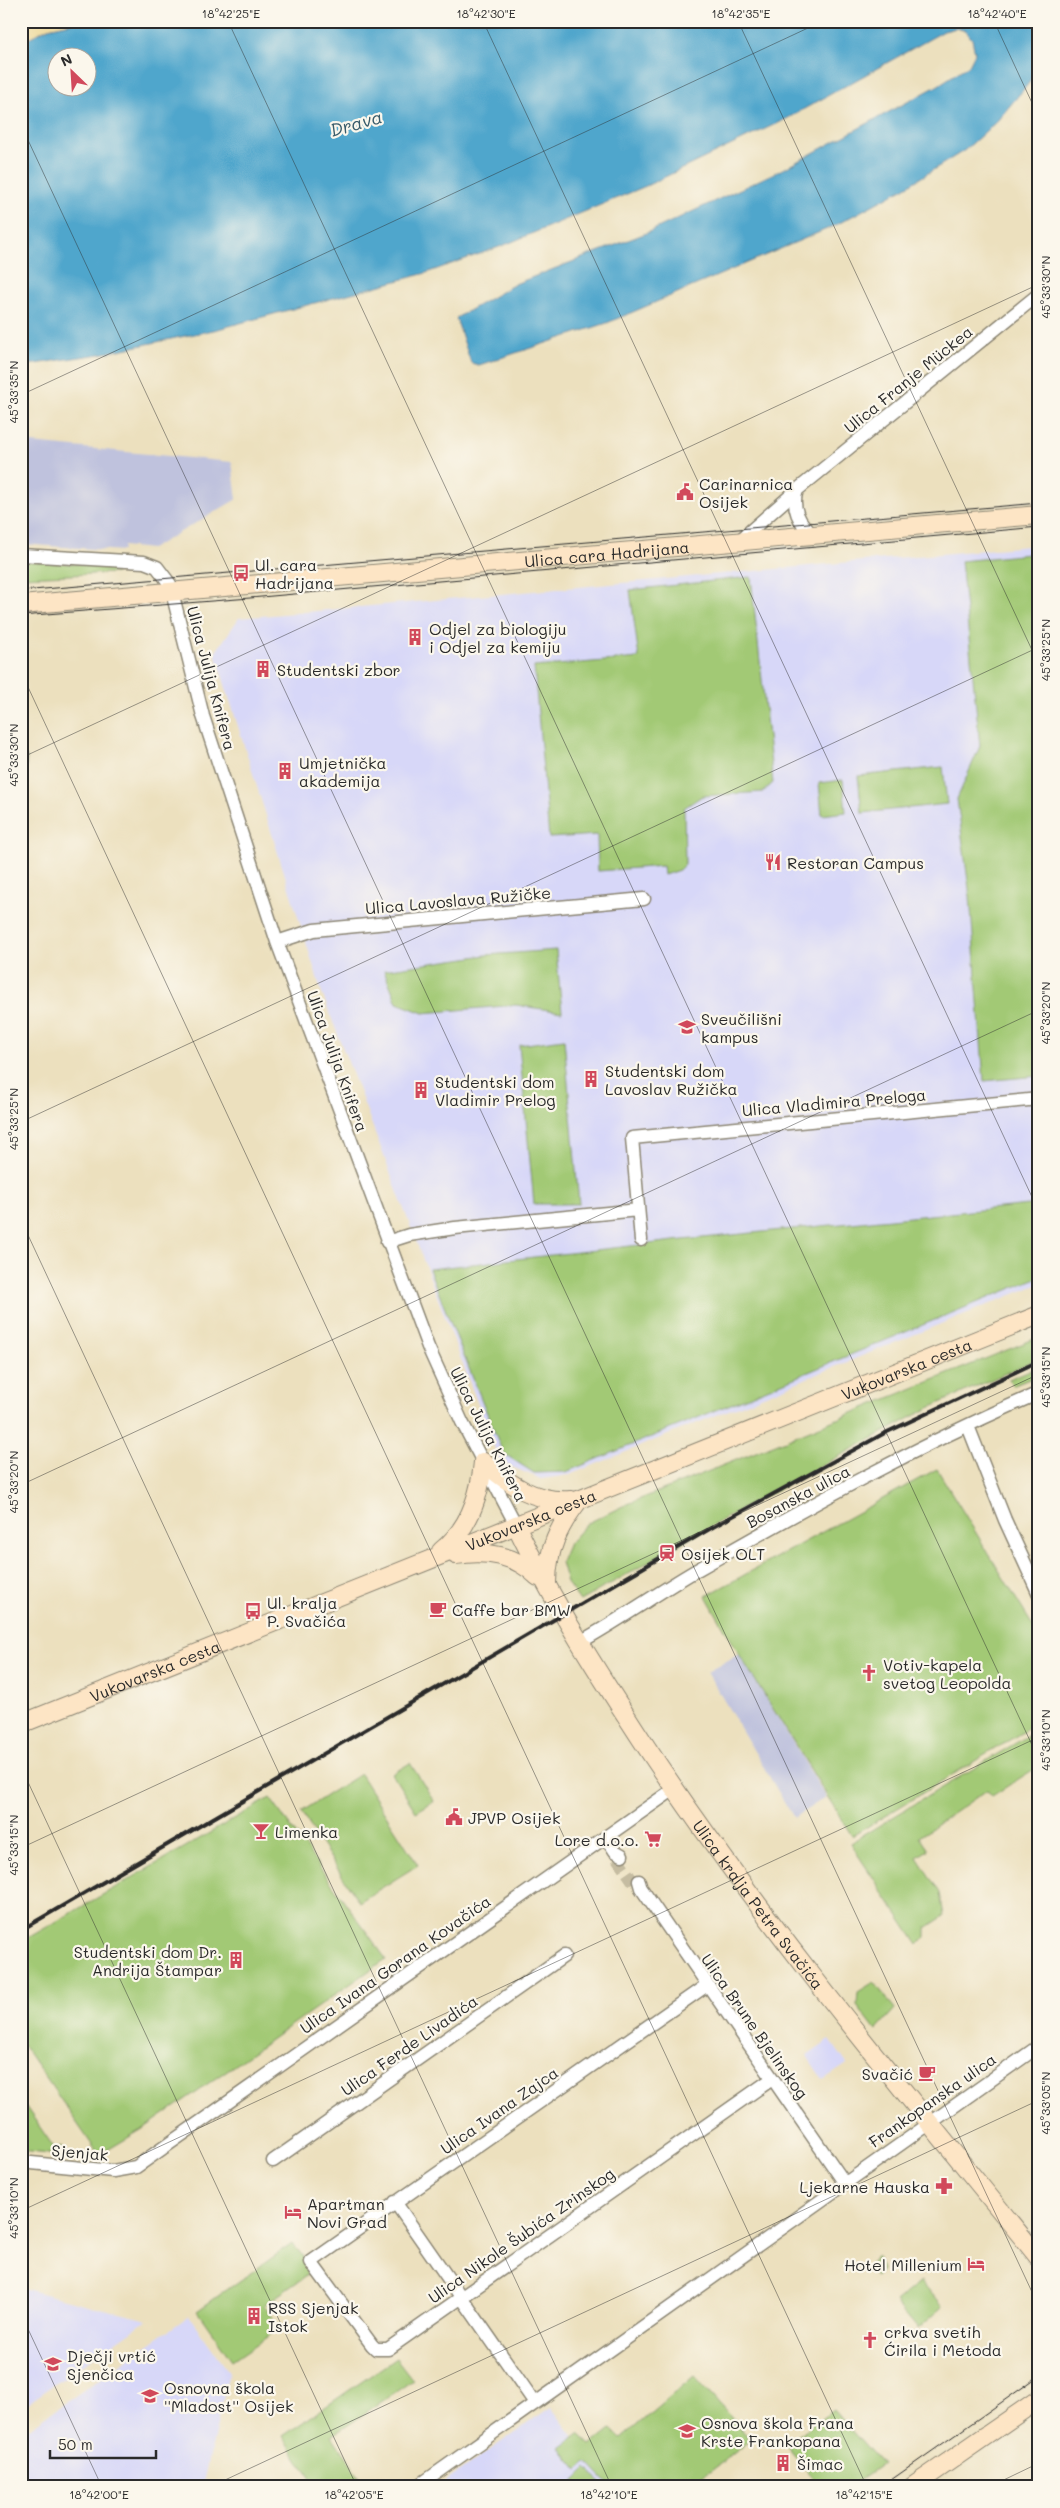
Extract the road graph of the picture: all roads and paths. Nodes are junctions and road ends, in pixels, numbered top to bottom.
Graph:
1 (1039, 294) edge
2 (797, 490) junction
3 (1039, 515) edge
4 (814, 534) junction
5 (739, 541) junction
6 (21, 555) edge
7 (173, 592) junction
8 (21, 604) edge
9 (644, 899) dead end
10 (277, 942) junction
11 (1039, 1099) edge
12 (638, 1210) junction
13 (641, 1240) dead end
14 (387, 1242) junction
15 (1039, 1314) edge
16 (1039, 1393) edge
17 (968, 1426) junction
18 (483, 1462) junction
19 (580, 1500) junction
20 (516, 1525) junction
21 (428, 1560) junction
22 (547, 1586) junction
23 (1039, 1594) edge
24 (580, 1642) junction
25 (21, 1724) edge
26 (674, 1789) junction
27 (606, 1837) junction
28 (618, 1855) tunnel mouth
29 (638, 1885) tunnel mouth
30 (564, 1956) dead end
31 (706, 1985) junction
32 (1039, 2046) edge
33 (772, 2079) junction
34 (929, 2122) junction
35 (273, 2161) dead end
36 (21, 2162) edge
37 (136, 2167) joint
38 (844, 2182) junction
39 (395, 2202) junction
40 (1039, 2258) edge
41 (311, 2262) joint
42 (462, 2297) junction
43 (1039, 2399) edge
44 (535, 2403) junction
45 (417, 2487) edge
46 (912, 2487) edge

1 - 2 street, Ulica Franje Mückea
2 - 4 street
2 - 5 street, Ulica Franje Mückea
3 - 4 main road, Ulica cara Hadrijana
4 - 5 main road, Ulica cara Hadrijana
5 - 7 main road, Ulica cara Hadrijana
6 - 7 street
7 - 8 main road, Ulica cara Hadrijana
7 - 10 street, Ulica Julija Knifera
9 - 10 street, Ulica Lavoslava Ružičke
10 - 14 street, Ulica Julija Knifera
11 - 12 street, Ulica Vladimira Preloga
12 - 13 street
12 - 14 street
14 - 18 street, Ulica Julija Knifera
15 - 19 main road, Vukovarska cesta
16 - 17 street, Bosanska ulica
17 - 23 street
17 - 24 street, Bosanska ulica
18 - 19 main road
18 - 20 street, Ulica Julija Knifera
18 - 21 main road
19 - 20 main road, Vukovarska cesta
19 - 22 main road
20 - 21 main road, Vukovarska cesta
20 - 22 main road, Ulica kralja Petra Svačića
21 - 22 main road
21 - 25 main road, Vukovarska cesta
22 - 24 main road, Ulica kralja Petra Svačića
24 - 26 main road, Ulica kralja Petra Svačića
26 - 27 street, Ulica Ivana Gorana Kovačića
26 - 34 main road, Ulica kralja Petra Svačića
27 - 28 street
27 - 37 street, Ulica Ivana Gorana Kovačića
29 - 31 street, Ulica Brune Bjelinskog
30 - 35 street, Ulica Ferde Livadića
31 - 33 street, Ulica Brune Bjelinskog
31 - 39 street, Ulica Ivana Zajca
32 - 34 street, Frankopanska ulica
33 - 38 street, Ulica Brune Bjelinskog
33 - 42 street, Ulica Nikole Šubića Zrinskog
34 - 38 street, Frankopanska ulica
34 - 40 main road, Ulica kralja Petra Svačića
36 - 37 street, Sjenjak
38 - 44 street, Frankopanska ulica
39 - 41 street, Ulica Ivana Zajca
39 - 42 street
41 - 42 street, Ulica Nikole Šubića Zrinskog
42 - 44 street
43 - 46 main road
44 - 45 street, Frankopanska ulica

